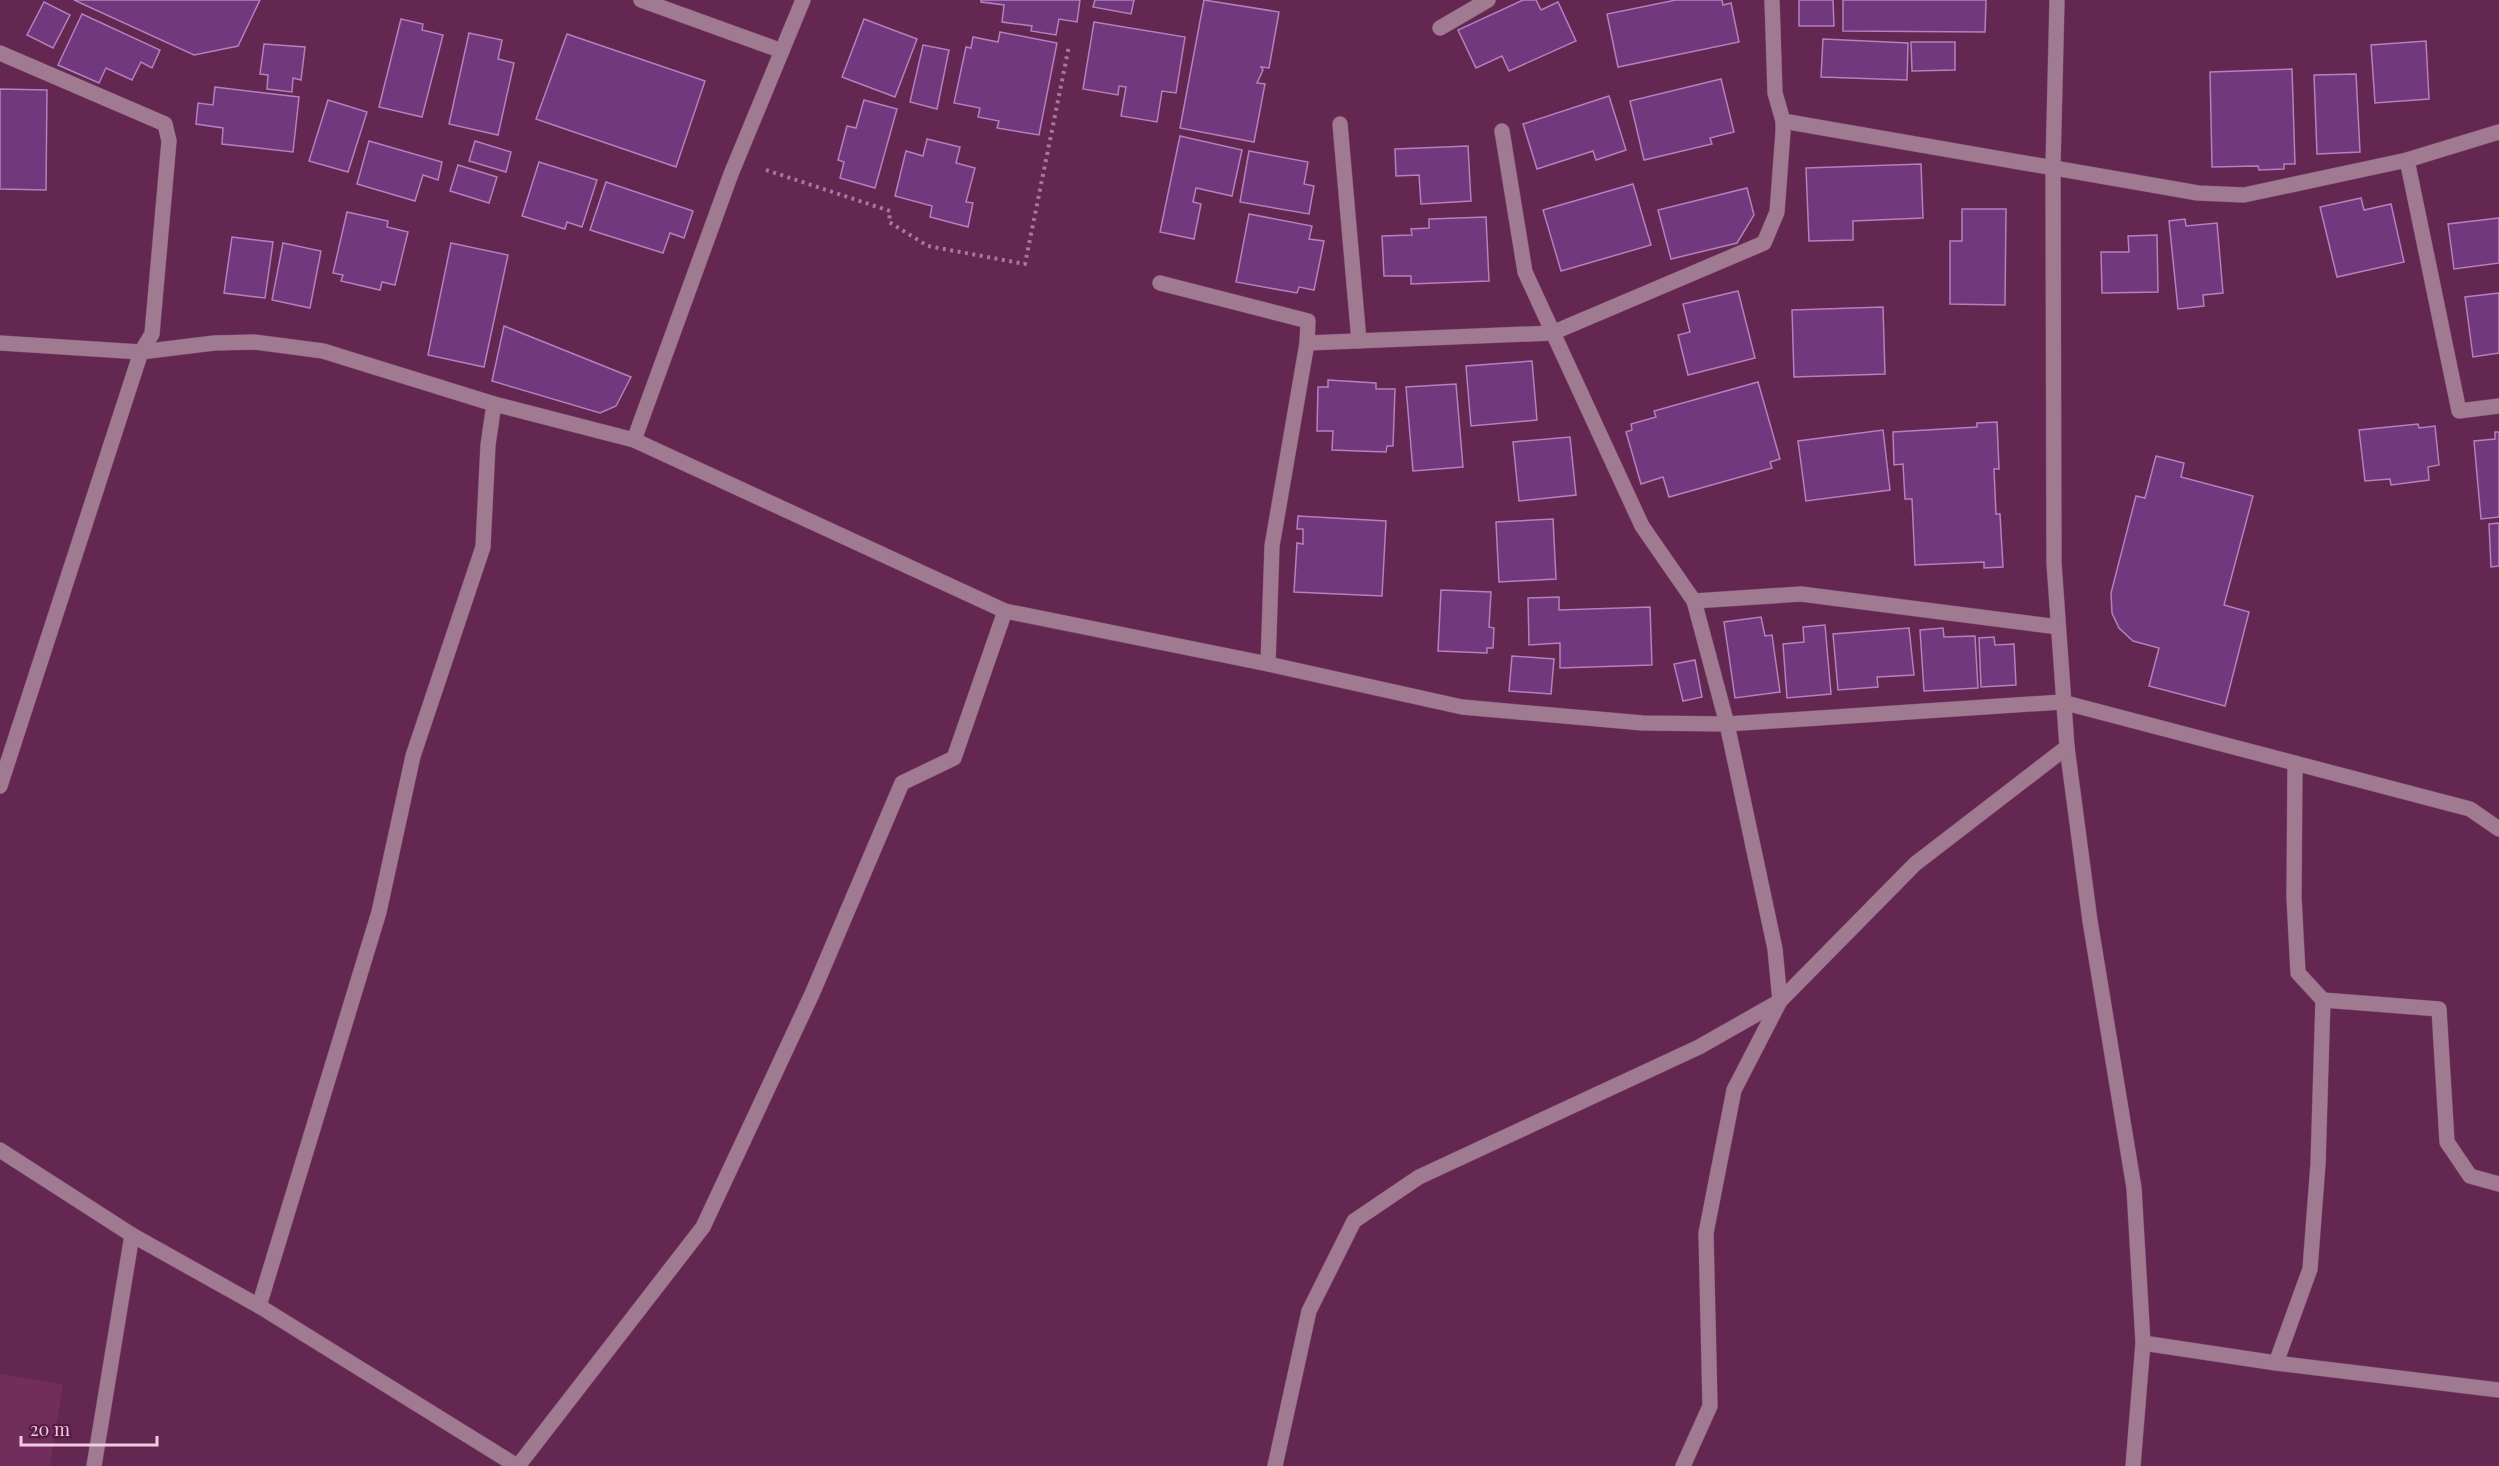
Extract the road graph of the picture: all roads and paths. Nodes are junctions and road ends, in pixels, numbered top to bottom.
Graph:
1 (641, 0) edge
2 (803, 0) edge
3 (1488, 0) edge
4 (1772, 0) edge
5 (2057, 0) edge
6 (1440, 28) dead end
7 (1069, 46) dead end
8 (782, 51) junction
9 (0, 52) edge
10 (1783, 121) junction
11 (1340, 124) dead end
12 (1502, 131) dead end
13 (2499, 132) edge
14 (2407, 159) junction
15 (737, 160) junction
16 (2053, 166) junction
17 (1160, 284) dead end
18 (1551, 333) junction
19 (1359, 341) junction
20 (0, 343) edge
21 (1307, 344) junction
22 (141, 352) junction
23 (494, 404) junction
24 (2499, 406) edge
25 (634, 440) junction
26 (1694, 601) junction
27 (1005, 610) junction
28 (2058, 627) junction
29 (1268, 664) junction
30 (2062, 702) junction
31 (1727, 724) junction
32 (2067, 747) junction
33 (2295, 763) junction
34 (0, 786) edge
35 (2499, 829) edge
36 (2323, 1000) junction
37 (1780, 1001) junction
38 (0, 1150) edge
39 (2499, 1184) edge
40 (132, 1235) junction
41 (259, 1306) junction
42 (2143, 1343) junction
43 (2276, 1363) junction
44 (2499, 1390) edge
45 (94, 1466) edge
46 (517, 1466) edge
47 (1275, 1466) edge
48 (1683, 1466) edge
49 (2133, 1466) edge

1 - 8 street
2 - 8 street
3 - 6 street
4 - 10 street
5 - 16 street
7 - 15 path
8 - 15 street
9 - 22 street
10 - 16 street
10 - 18 street
11 - 19 street
12 - 18 street
13 - 14 street
14 - 16 street
14 - 24 street
15 - 25 street
16 - 28 street
17 - 21 street
18 - 19 street
18 - 26 street
19 - 21 street
20 - 22 street
21 - 29 street
22 - 23 street
22 - 34 street
23 - 25 street
23 - 41 street
25 - 27 street
26 - 28 street
26 - 31 street
27 - 29 street
27 - 46 street
28 - 30 street
29 - 31 street
30 - 31 street
30 - 32 street
30 - 33 street
31 - 37 street
32 - 37 street
32 - 42 street
33 - 35 street
33 - 36 street
36 - 39 street
36 - 43 street
37 - 47 street
37 - 48 street
38 - 40 street
40 - 41 street
40 - 45 street
41 - 46 street
42 - 43 street
42 - 49 street
43 - 44 street

